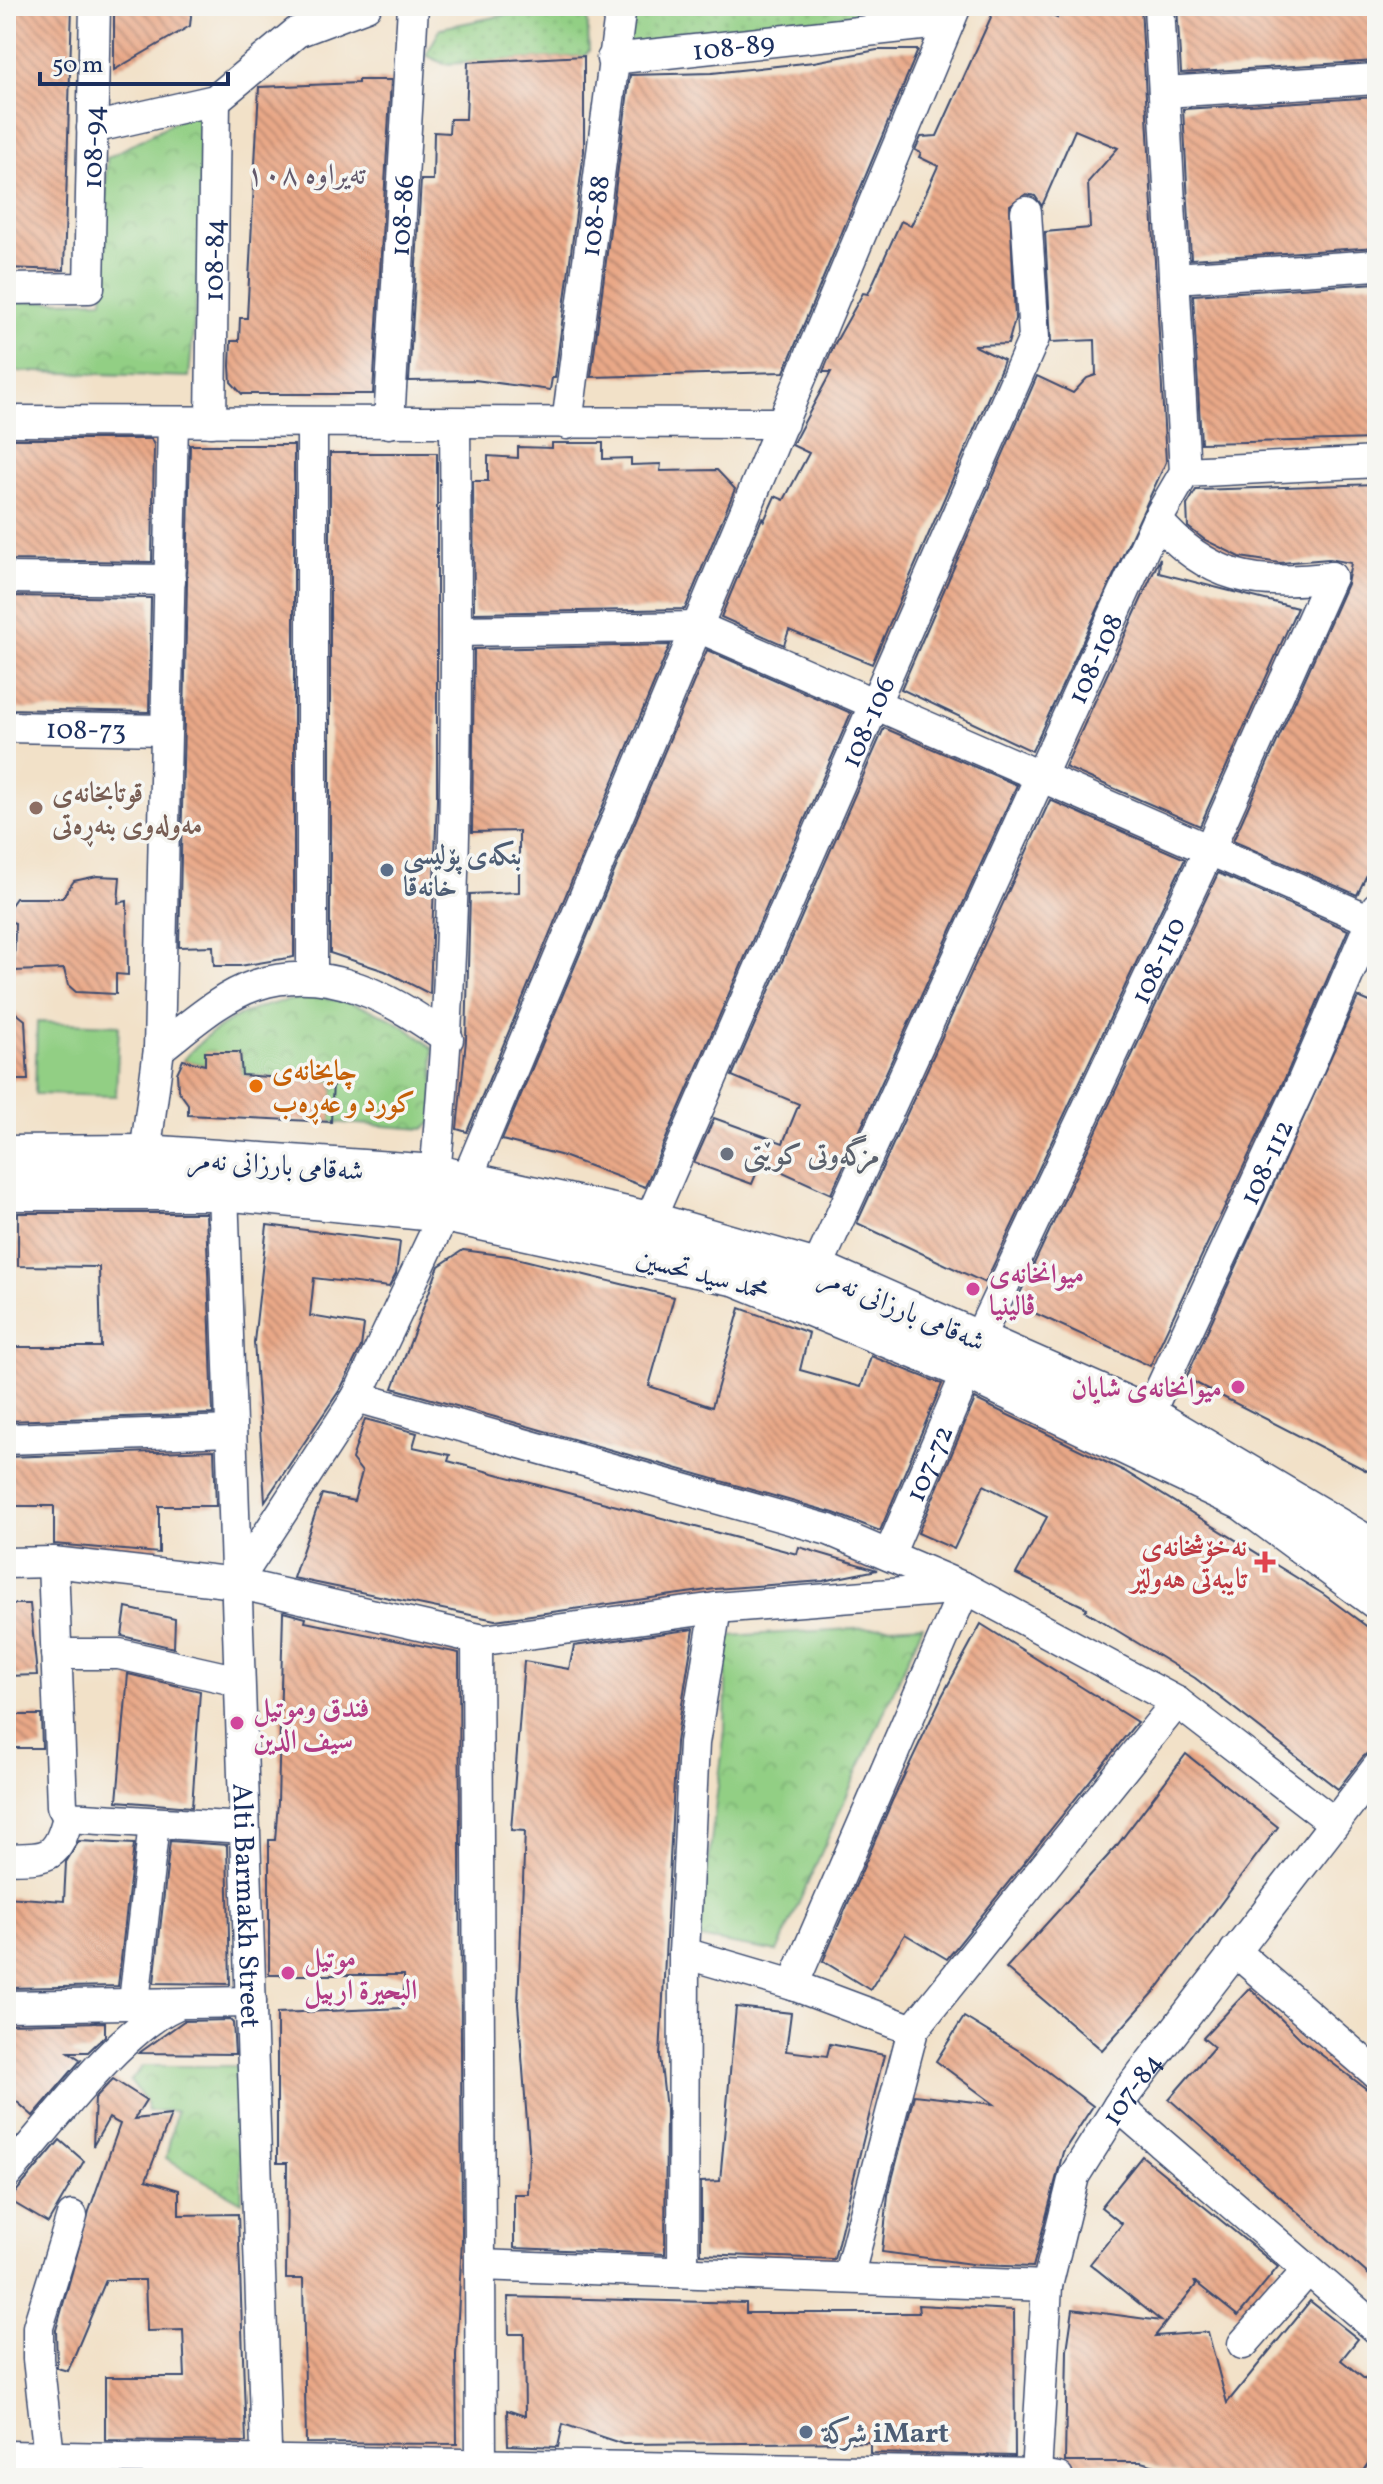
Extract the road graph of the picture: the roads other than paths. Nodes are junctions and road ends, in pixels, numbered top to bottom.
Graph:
1 (95, 6) edge
2 (366, 6) edge
3 (413, 6) edge
4 (621, 6) edge
5 (1159, 6) edge
6 (952, 14) edge
7 (298, 19) edge
8 (612, 59) junction
9 (1377, 79) edge
10 (1164, 92) junction
11 (215, 100) junction
12 (92, 128) junction
13 (1026, 212) dead end
14 (1377, 265) edge
15 (1174, 278) junction
16 (6, 289) edge
17 (6, 421) edge
18 (173, 422) junction
19 (211, 422) junction
20 (312, 423) junction
21 (389, 423) junction
22 (455, 423) junction
23 (783, 423) junction
24 (567, 424) junction
25 (1377, 462) edge
26 (1185, 472) junction
27 (1157, 520) junction
28 (6, 578) edge
29 (170, 580) junction
30 (698, 627) junction
31 (457, 631) junction
32 (876, 705) junction
33 (6, 727) edge
34 (165, 730) junction
35 (1041, 777) junction
36 (1209, 850) junction
37 (1375, 916) edge
38 (312, 977) junction
39 (448, 1039) junction
40 (159, 1049) junction
41 (145, 1155) junction
42 (6, 1156) edge
43 (449, 1189) junction
44 (6, 1190) edge
45 (223, 1190) junction
46 (649, 1222) junction
47 (816, 1270) junction
48 (973, 1355) junction
49 (357, 1397) junction
50 (1148, 1416) junction
51 (231, 1431) junction
52 (6, 1439) edge
53 (1376, 1551) edge
54 (889, 1555) junction
55 (53, 1562) junction
56 (6, 1563) edge
57 (236, 1583) junction
58 (965, 1588) junction
59 (1377, 1599) edge
60 (716, 1608) junction
61 (477, 1639) junction
62 (56, 1654) junction
63 (239, 1681) junction
64 (1177, 1702) junction
65 (1377, 1768) edge
66 (68, 1817) junction
67 (1333, 1822) junction
68 (154, 1823) junction
69 (244, 1828) junction
70 (6, 1859) edge
71 (1235, 1951) junction
72 (684, 1953) junction
73 (793, 1985) junction
74 (134, 2002) junction
75 (251, 2002) junction
76 (176, 2005) junction
77 (6, 2006) edge
78 (913, 2030) junction
79 (1377, 2074) edge
80 (1118, 2106) junction
81 (6, 2175) edge
82 (72, 2216) dead end
83 (480, 2265) junction
84 (1308, 2270) junction
85 (683, 2272) junction
86 (848, 2278) junction
87 (1047, 2286) junction
88 (1377, 2329) edge
89 (1243, 2344) dead end
90 (6, 2456) edge
91 (49, 2456) junction
92 (481, 2465) junction
93 (83, 2468) edge
94 (267, 2469) edge
95 (579, 2472) edge
96 (1047, 2476) edge

1 - 12 street, 108-94
2 - 7 street
3 - 21 street, 108-86
4 - 8 street, 108-88
5 - 10 street
6 - 8 street, 108-89
6 - 23 street
7 - 11 street
8 - 24 street, 108-88
9 - 10 street
10 - 15 street
11 - 12 street
11 - 19 street, 108-84
12 - 16 street, 108-94
13 - 32 street, 108-106
14 - 15 street
15 - 26 street
17 - 18 street
18 - 19 street
18 - 29 street
19 - 20 street
20 - 21 street
20 - 38 street
21 - 22 street
22 - 24 street
22 - 31 street
23 - 24 street
23 - 30 street
25 - 26 street
26 - 27 street, 108-108
27 - 35 street, 108-108
27 - 36 street, 108-110
28 - 29 street
29 - 34 street
30 - 31 street
30 - 32 street
30 - 43 street
31 - 39 street
32 - 35 street
32 - 46 street, 108-106
33 - 34 street, 108-73
34 - 40 street
35 - 36 street
35 - 47 street, 108-108
36 - 37 street
36 - 48 street, 108-110
37 - 50 street, 108-112
38 - 39 street
38 - 40 street
39 - 43 street
40 - 41 street
41 - 42 main road, شەقامی بارزانی نەمر
41 - 43 main road, شەقامی بارزانی نەمر
43 - 45 main road, محمد سید تحسین
43 - 46 main road, شەقامی بارزانی نەمر
43 - 48 main road, محمد سید تحسین
43 - 49 street
44 - 45 main road, محمد سید تحسین
45 - 51 street, Alti Barmakh Street
46 - 47 main road, شەقامی بارزانی نەمر
47 - 48 main road, شەقامی بارزانی نەمر
48 - 50 main road, شەقامی بارزانی نەمر
48 - 54 street, 107-72
48 - 59 main road, محمد سید تحسین
49 - 54 street
49 - 57 street
50 - 53 main road, شەقامی بارزانی نەمر
51 - 52 street
51 - 57 street, Alti Barmakh Street
54 - 58 street
55 - 56 street
55 - 57 street
55 - 62 street
57 - 61 street
57 - 63 street, Alti Barmakh Street
58 - 60 street
58 - 64 street
58 - 73 street
60 - 61 street
60 - 72 street
61 - 83 street
62 - 63 street
62 - 66 street
63 - 69 street, Alti Barmakh Street
64 - 67 street
64 - 78 street
65 - 67 street, 107-84
66 - 68 street
66 - 70 street
67 - 71 street, 107-84
68 - 69 street
68 - 74 street
69 - 75 street, Alti Barmakh Street
71 - 79 street
71 - 80 street, 107-84
72 - 73 street
72 - 85 street
73 - 78 street
74 - 76 street
74 - 77 street
75 - 76 street
75 - 94 street, Alti Barmakh Street
76 - 81 street
78 - 86 street
80 - 84 street
80 - 87 street, 107-84
82 - 91 street
83 - 85 street
83 - 92 street
84 - 88 street
84 - 89 street
85 - 86 street
86 - 87 street
87 - 96 street, 107-84
90 - 91 street
91 - 93 street
92 - 94 street
92 - 95 street
93 - 94 street
95 - 96 street

